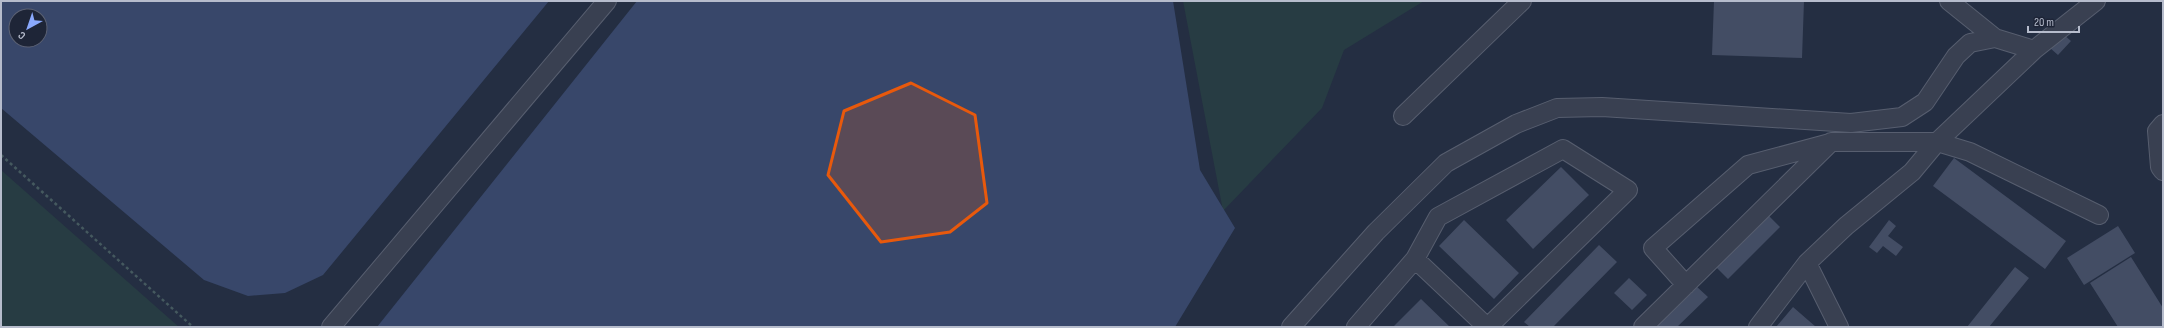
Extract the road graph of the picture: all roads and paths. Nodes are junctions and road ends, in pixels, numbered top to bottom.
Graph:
1 (607, 1) edge
2 (1522, 1) edge
3 (1949, 1) edge
4 (2096, 1) edge
5 (1995, 38) junction
6 (2034, 50) junction
7 (1403, 116) dead end
8 (2163, 124) edge
9 (1831, 142) junction
10 (1937, 142) junction
11 (1, 155) edge
12 (2163, 171) edge
13 (2099, 215) dead end
14 (1415, 259) junction
15 (1807, 263) junction
16 (1686, 285) junction
17 (193, 327) edge
18 (330, 327) edge
19 (1292, 327) edge
20 (1356, 327) edge
21 (1488, 327) edge
22 (1643, 327) edge
23 (1758, 327) edge
24 (1839, 327) edge

1 - 18 lane
2 - 7 lane
3 - 5 lane
4 - 6 lane
5 - 6 lane
5 - 19 lane
6 - 10 lane
8 - 12 lane
9 - 10 lane
9 - 16 lane
9 - 16 lane
10 - 13 lane
10 - 15 lane
11 - 17 path
14 - 20 lane
14 - 21 lane
14 - 21 lane
15 - 23 lane
15 - 24 lane
16 - 22 lane

